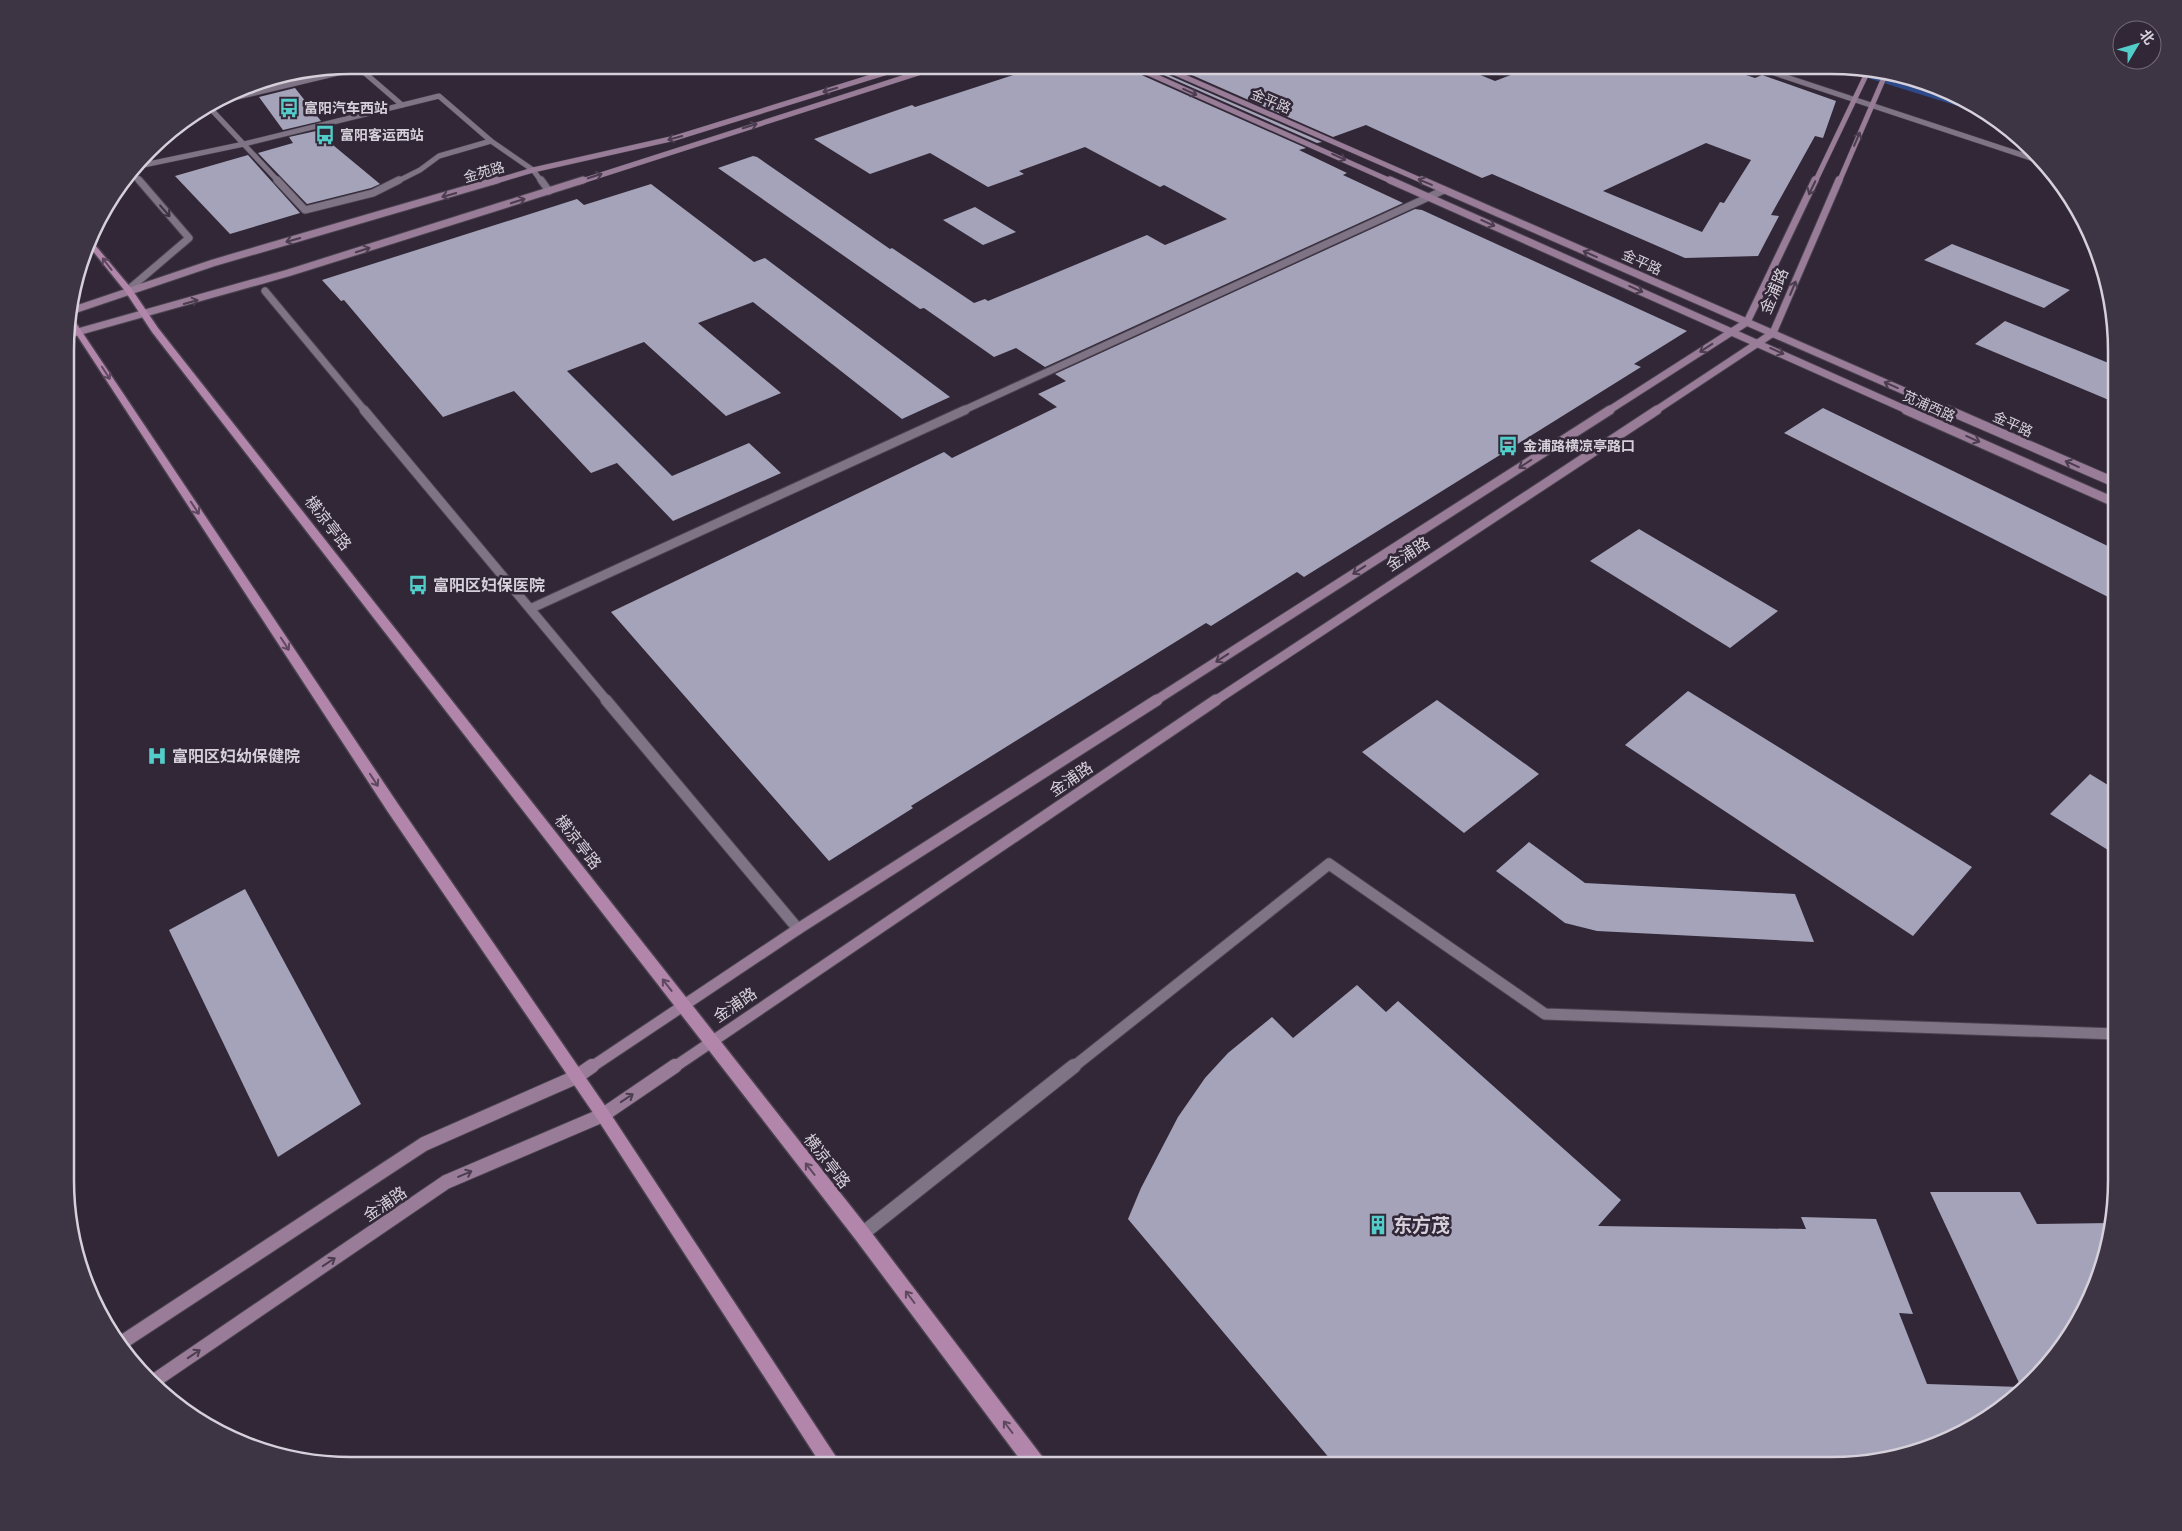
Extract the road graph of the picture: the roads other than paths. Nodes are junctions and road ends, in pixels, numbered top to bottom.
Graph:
1 (334, 74) edge
2 (366, 74) edge
3 (881, 74) edge
4 (915, 74) edge
5 (1150, 74) edge
6 (1178, 74) edge
7 (1777, 74) edge
8 (1866, 76) edge
9 (1883, 79) edge
10 (243, 96) edge
11 (1854, 100) junction
12 (402, 105) junction
13 (1872, 105) junction
14 (213, 111) edge
15 (491, 141) junction
16 (244, 144) junction
17 (2030, 158) edge
18 (145, 165) edge
19 (533, 170) junction
20 (135, 177) edge
21 (1444, 190) junction
22 (549, 191) junction
23 (1429, 197) junction
24 (94, 247) edge
25 (128, 290) junction
26 (265, 291) dead end
27 (77, 310) edge
28 (144, 316) junction
29 (1748, 322) junction
30 (1732, 331) junction
31 (1773, 333) junction
32 (74, 334) edge
33 (74, 335) edge
34 (1758, 343) junction
35 (2108, 480) edge
36 (2108, 499) edge
37 (532, 608) junction
38 (798, 929) junction
39 (682, 1005) junction
40 (2108, 1034) edge
41 (711, 1042) junction
42 (576, 1077) junction
43 (602, 1115) junction
44 (862, 1234) junction
45 (125, 1341) edge
46 (158, 1379) edge
47 (827, 1457) edge
48 (1030, 1457) edge

1 - 10 street
2 - 12 street
3 -> 19 street, 金苑路
22 -> 4 street
5 -> 23 street, 金平路
21 -> 6 street, 金平路
7 - 11 street
8 - 11 street, 金浦路
9 - 13 street, 金浦路
11 - 13 street
11 -> 29 street, 金浦路
12 - 15 street
12 - 16 street
13 - 17 street
31 -> 13 street, 金浦路
14 - 16 street
15 - 16 street
15 - 19 street
16 - 18 street
19 - 22 street
19 -> 25 street, 金苑路
20 -> 25 street
21 - 23 street
29 -> 21 street, 金平路
28 -> 22 street
23 -> 30 street, 金平路
23 - 37 street
25 -> 24 main road, 横凉亭路
25 - 27 street, 金苑路
25 - 28 main road, 横凉亭路
26 - 37 street
28 - 32 street
39 -> 28 main road, 横凉亭路
29 - 30 street, 金浦路
29 - 31 street, 金平路
30 - 34 street, 苋浦西路
30 -> 38 street, 金浦路
31 - 34 street, 金浦路
35 -> 31 street, 金平路
33 -> 42 main road
34 -> 36 street, 苋浦西路
34 - 41 street, 金浦路
37 - 38 street
38 - 39 street, 金浦路
39 - 41 main road, 横凉亭路
39 - 42 street, 金浦路
40 - 44 street
43 -> 41 street, 金浦路
44 -> 41 main road, 横凉亭路
42 - 43 main road
42 - 45 street, 金浦路
46 -> 43 street, 金浦路
43 - 47 main road
48 -> 44 main road, 横凉亭路

